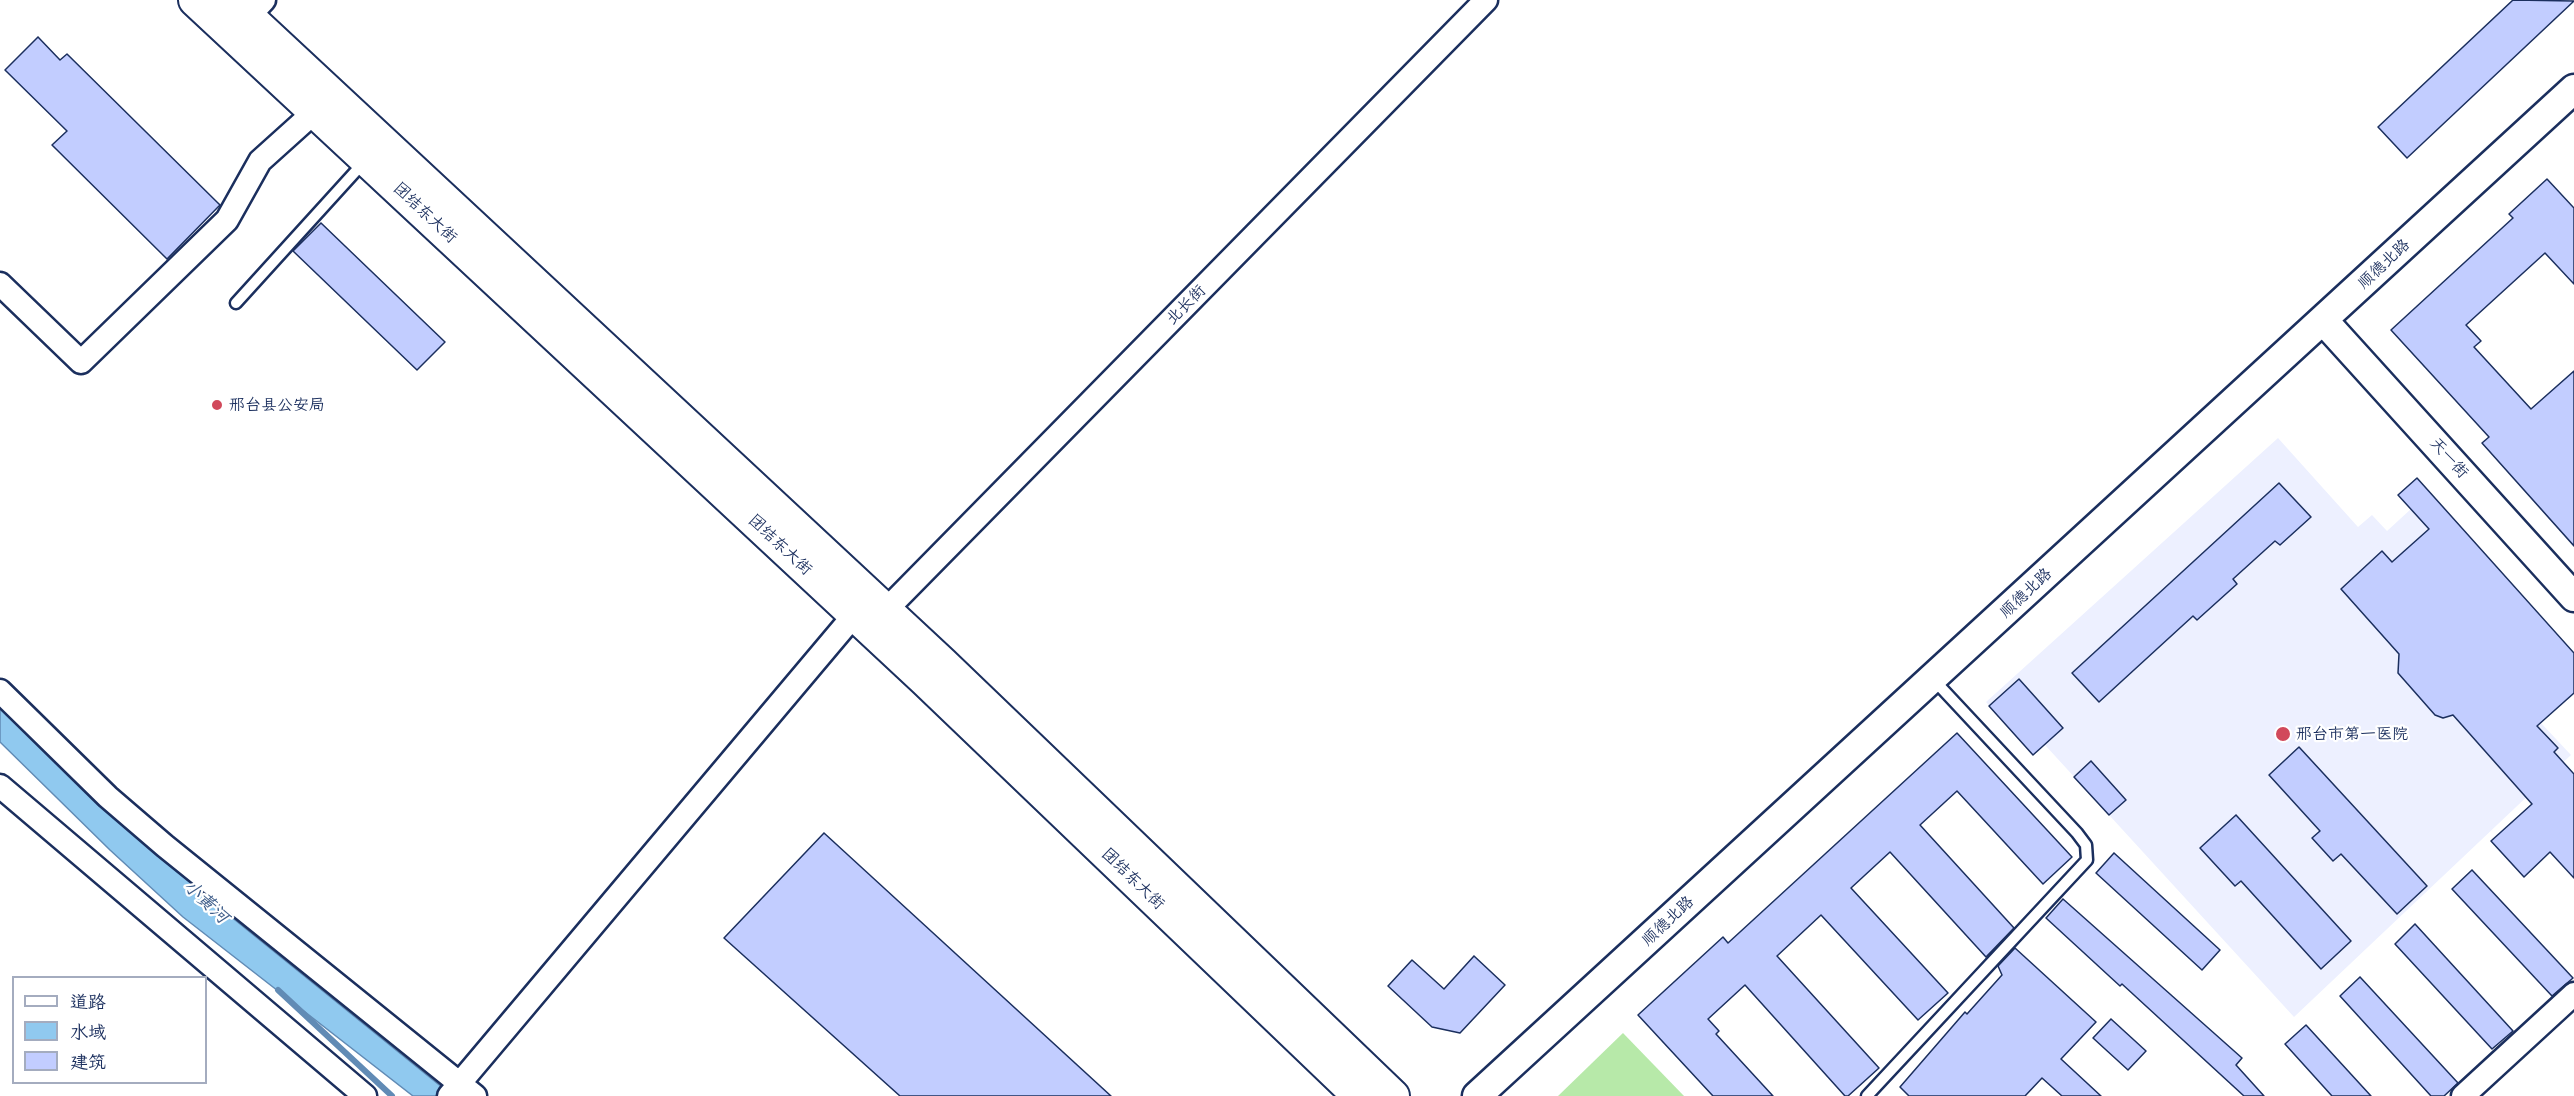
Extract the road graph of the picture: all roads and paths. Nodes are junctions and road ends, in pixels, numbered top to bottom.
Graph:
1 (195, 0) edge
2 (1486, 0) edge
3 (247, 6) edge
4 (2574, 89) edge
5 (310, 116) dead end
6 (367, 159) junction
7 (0, 284) edge
8 (236, 303) dead end
9 (2323, 320) junction
10 (2574, 597) edge
11 (886, 610) junction
12 (855, 614) junction
13 (1932, 678) junction
14 (0, 691) edge
15 (0, 786) edge
16 (2574, 994) edge
17 (462, 1092) edge
18 (365, 1096) edge
19 (1359, 1096) edge
20 (1393, 1096) edge
21 (1477, 1096) edge
22 (1867, 1096) edge
23 (2463, 1096) edge

1 - 6 main road, 团结东大街
2 - 11 street, 北长街
3 - 11 main road, 团结东大街
4 - 9 street, 顺德北路
5 - 7 street
6 - 8 lane
6 - 12 main road, 团结东大街
9 - 10 street, 天一街
9 - 13 street, 顺德北路
11 - 20 main road, 团结东大街
12 - 17 street
12 - 19 main road, 团结东大街
13 - 21 street, 顺德北路
13 - 22 lane
14 - 17 street
15 - 18 street
16 - 23 street

